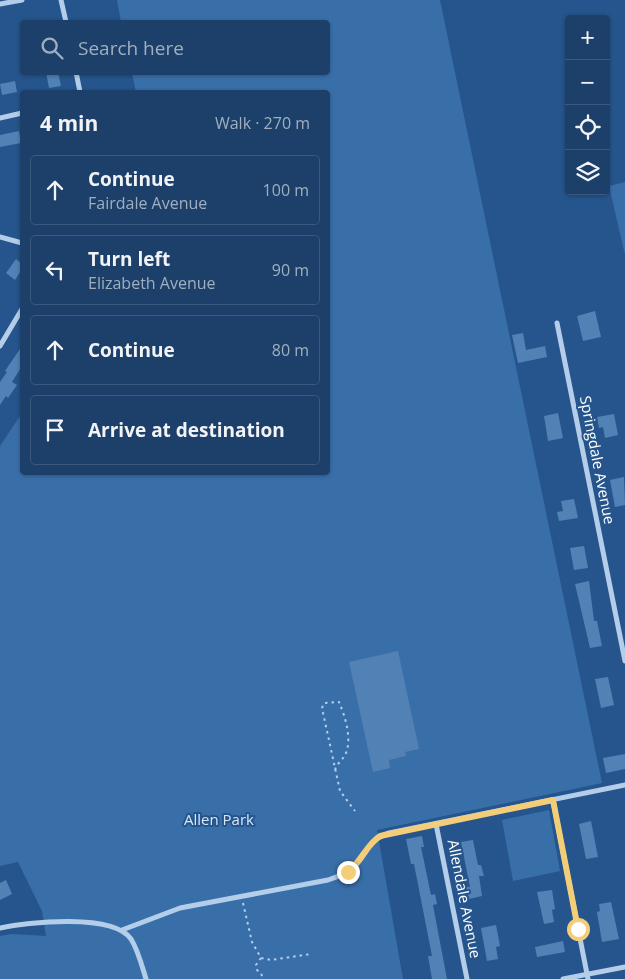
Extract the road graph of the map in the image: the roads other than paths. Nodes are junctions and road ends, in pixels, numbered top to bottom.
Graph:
1 (22, 0) edge
2 (61, 0) edge
3 (0, 4) edge
4 (66, 20) edge
5 (77, 75) edge
6 (80, 90) edge
7 (20, 113) edge
8 (0, 118) edge
9 (0, 238) edge
10 (20, 243) edge
11 (20, 312) edge
12 (557, 323) dead end
13 (0, 346) edge
14 (625, 661) edge
15 (625, 786) edge
16 (553, 800) junction
17 (436, 824) junction
18 (0, 928) edge
19 (122, 930) junction
20 (625, 967) edge
21 (588, 976) edge
22 (146, 979) edge
23 (467, 979) edge
24 (563, 979) edge

1 - 3 street
2 - 4 street
5 - 6 street
7 - 8 street
9 - 10 street
11 - 13 street
12 - 14 street, Springdale Avenue
15 - 16 street
16 - 17 street
16 - 21 street
17 - 19 street
17 - 23 street, Allendale Avenue
18 - 19 street
19 - 22 street
20 - 21 street
21 - 24 street

